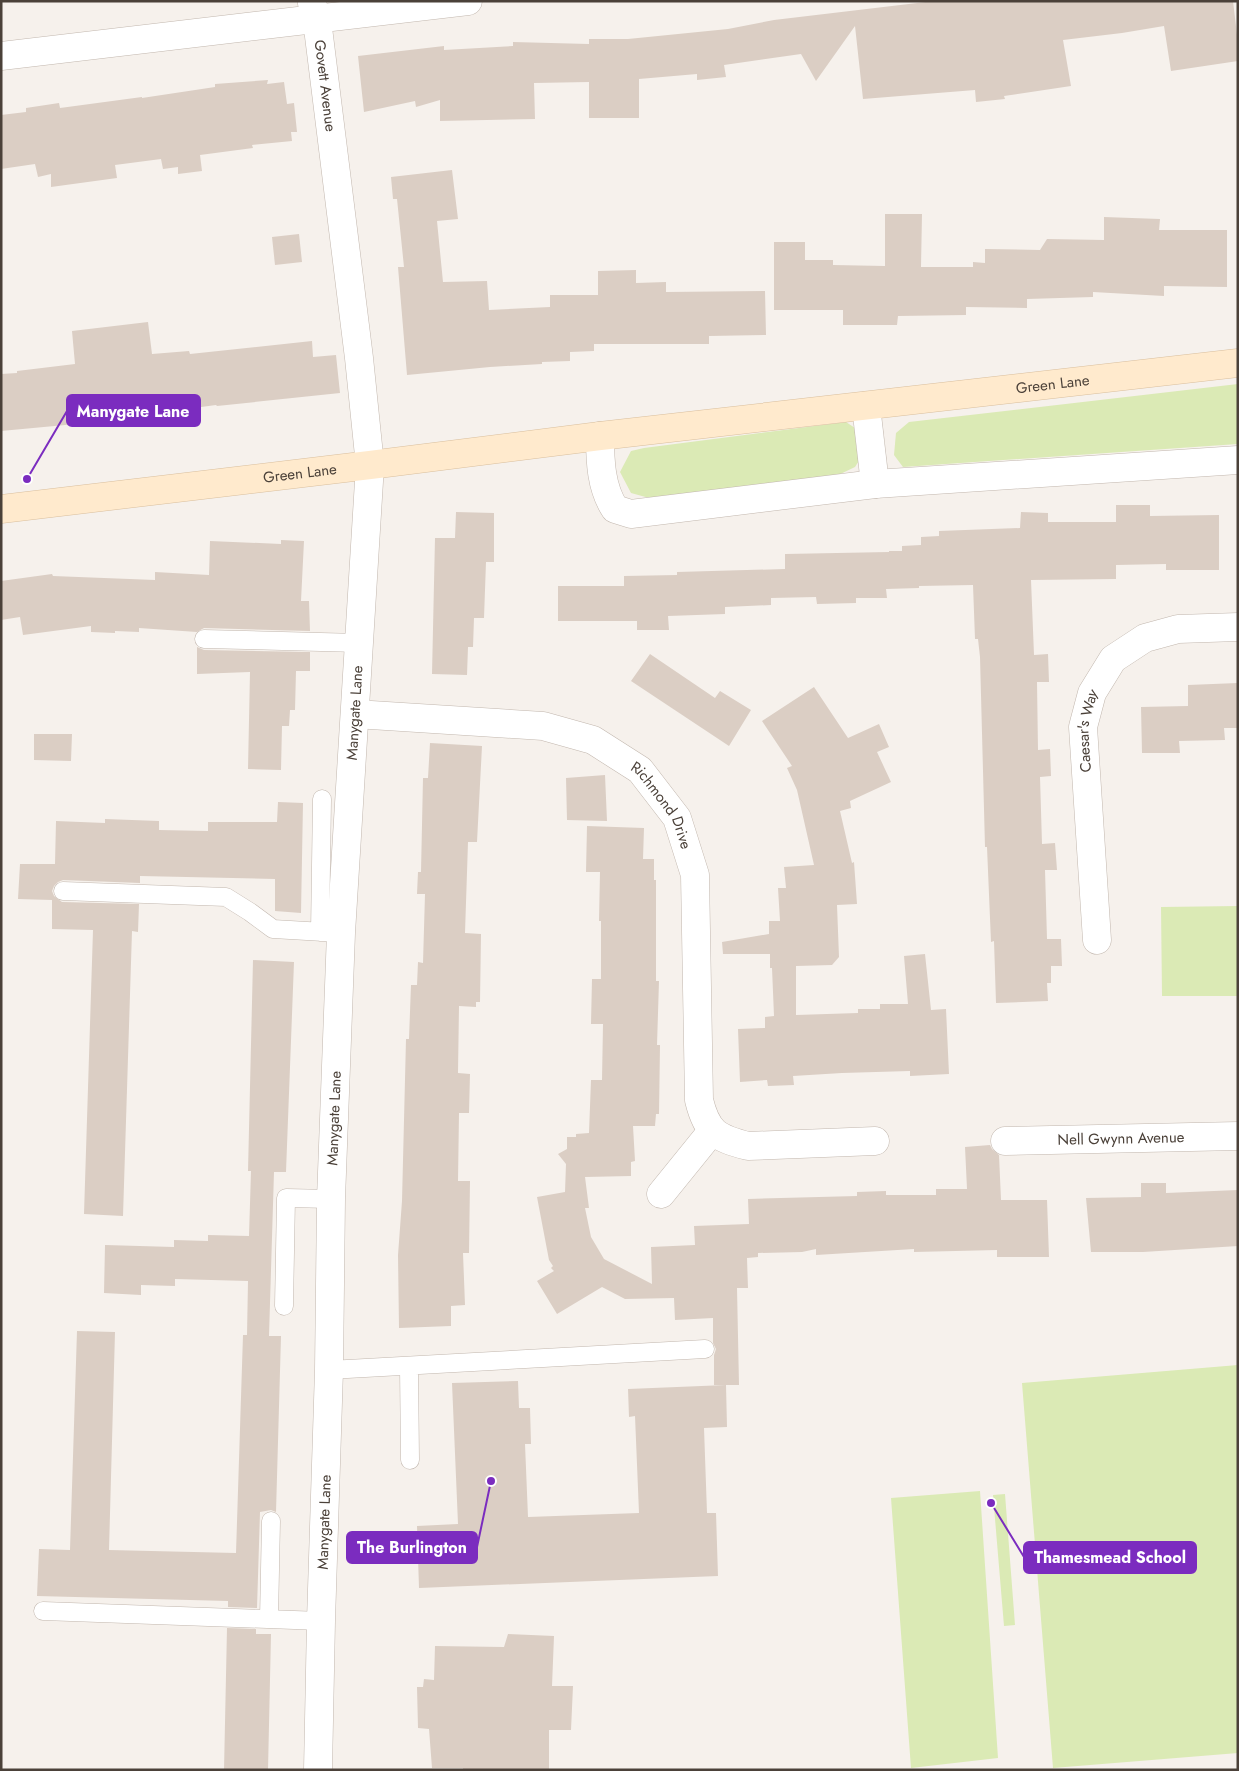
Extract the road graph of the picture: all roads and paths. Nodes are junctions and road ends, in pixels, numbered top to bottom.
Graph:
1 (468, 1) edge
2 (314, 11) edge
3 (1, 56) edge
4 (1238, 363) edge
5 (866, 406) junction
6 (600, 436) junction
7 (1238, 460) edge
8 (370, 465) junction
9 (876, 484) junction
10 (1, 509) edge
11 (1238, 627) edge
12 (204, 639) dead end
13 (359, 643) junction
14 (355, 714) junction
15 (322, 800) dead end
16 (63, 891) dead end
17 (330, 933) junction
18 (1097, 940) dead end
19 (712, 1131) junction
20 (1238, 1136) edge
21 (875, 1140) dead end
22 (1004, 1141) dead end
23 (662, 1194) dead end
24 (331, 1199) junction
25 (284, 1306) dead end
26 (704, 1349) dead end
27 (408, 1367) junction
28 (329, 1370) junction
29 (410, 1460) dead end
30 (271, 1521) dead end
31 (44, 1611) dead end
32 (269, 1619) junction
33 (321, 1621) junction
34 (318, 1770) edge

1 - 2 street
2 - 3 street, Govett Avenue
2 - 8 street, Govett Avenue
4 - 5 main road, Green Lane
5 - 6 main road, Green Lane
5 - 9 street
6 - 8 main road, Green Lane
6 - 9 street
7 - 9 street
8 - 10 main road, Green Lane
8 - 13 street, Manygate Lane
11 - 18 street, Caesar's Way
12 - 13 lane
13 - 14 street, Manygate Lane
14 - 17 street, Manygate Lane
14 - 19 street, Richmond Drive
15 - 17 lane
16 - 17 lane
17 - 24 street, Manygate Lane
19 - 21 street
19 - 23 street
20 - 22 street, Nell Gwynn Avenue
24 - 25 lane
24 - 28 street, Manygate Lane
26 - 27 lane
27 - 28 lane
27 - 29 lane
28 - 33 street, Manygate Lane
30 - 32 lane
31 - 32 lane
32 - 33 lane
33 - 34 street, Manygate Lane

